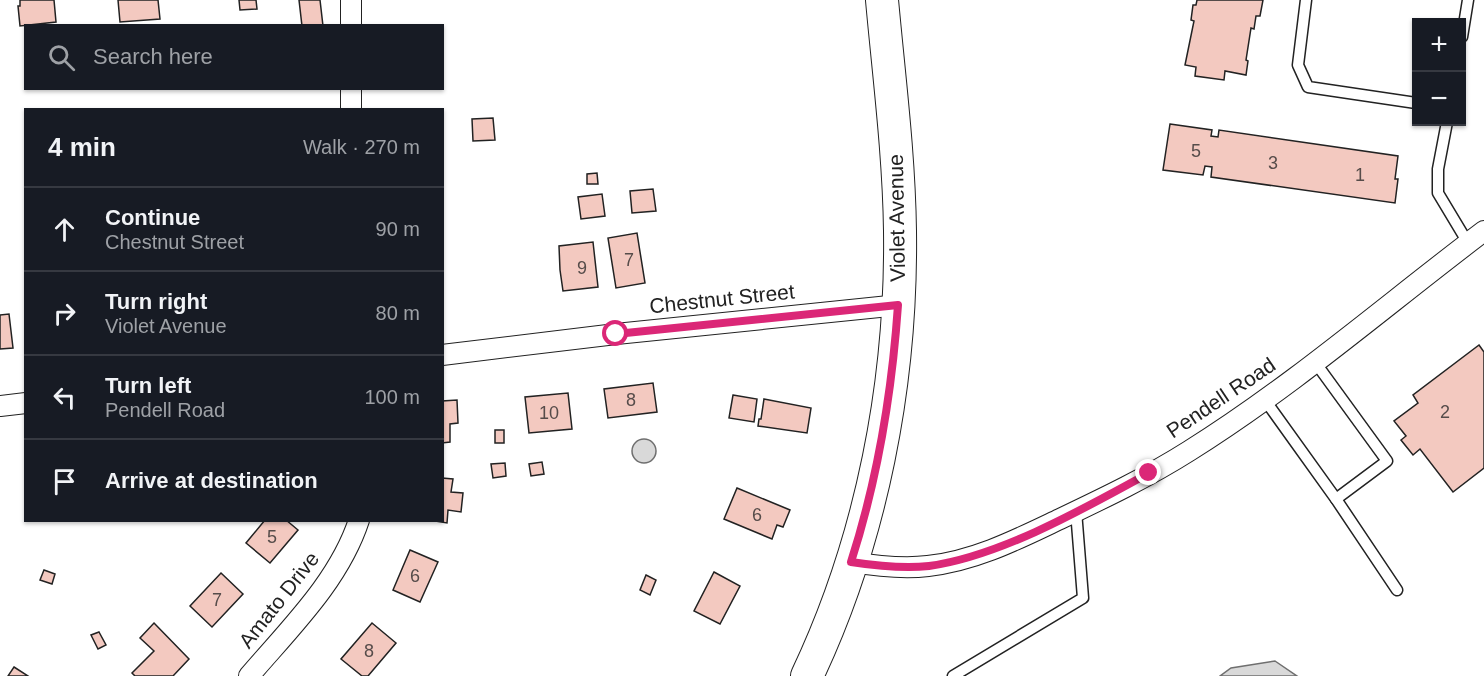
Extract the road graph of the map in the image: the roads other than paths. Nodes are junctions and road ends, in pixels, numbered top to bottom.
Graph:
1 (351, 0) edge
2 (882, 0) edge
3 (1306, 0) edge
4 (1468, 0) edge
5 (1465, 18) edge
6 (351, 24) edge
7 (351, 90) edge
8 (1412, 102) edge
9 (351, 108) edge
10 (1446, 126) edge
11 (1476, 237) edge
12 (898, 305) junction
13 (444, 355) edge
14 (1315, 362) junction
15 (1264, 400) junction
16 (24, 403) edge
17 (0, 406) edge
18 (1336, 499) junction
19 (1076, 511) junction
20 (358, 522) edge
21 (851, 562) junction
22 (1397, 590) dead end
23 (249, 676) edge
24 (807, 676) edge
25 (953, 676) edge

1 - 6 street
2 - 12 main road, Violet Avenue
3 - 8 lane
4 - 5 lane
7 - 9 street
10 - 11 lane
11 - 14 street, Pendell Road
12 - 13 street, Chestnut Street
12 - 21 main road, Violet Avenue
14 - 15 street, Pendell Road
14 - 18 lane
15 - 18 lane
15 - 19 street, Pendell Road
16 - 17 street
18 - 22 lane
19 - 21 street, Pendell Road
19 - 25 lane
20 - 23 street, Amato Drive
21 - 24 main road, Violet Avenue

